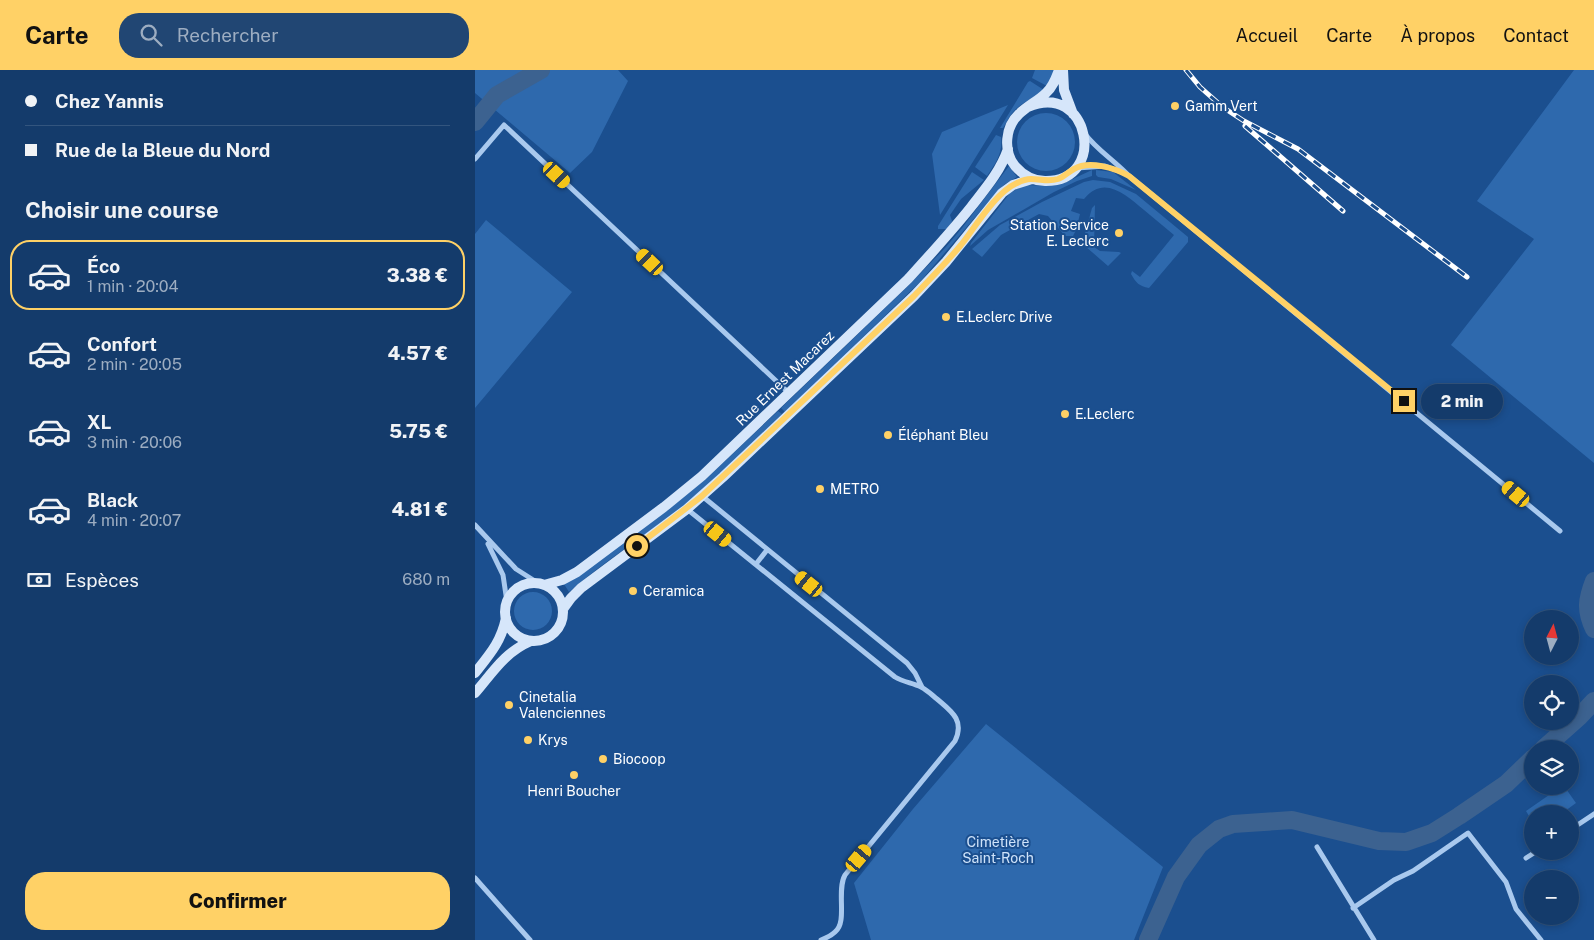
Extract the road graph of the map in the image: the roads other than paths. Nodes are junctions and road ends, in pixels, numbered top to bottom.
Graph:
1 (1059, 70) edge
2 (1063, 70) edge
3 (1028, 108) junction
4 (1074, 115) junction
5 (1083, 132) junction
6 (1008, 149) junction
7 (475, 159) edge
8 (1074, 169) junction
9 (1129, 176) junction
10 (1033, 179) junction
11 (789, 393) junction
12 (702, 496) junction
13 (687, 509) junction
14 (475, 525) edge
15 (1560, 531) dead end
16 (483, 534) junction
17 (767, 550) junction
18 (755, 564) junction
19 (541, 584) junction
20 (507, 602) junction
21 (563, 610) junction
22 (506, 618) junction
23 (531, 641) junction
24 (475, 673) edge
25 (922, 687) junction
26 (475, 693) edge
27 (1594, 814) edge
28 (1579, 824) edge
29 (1317, 847) dead end
30 (475, 878) edge
31 (1353, 908) junction
32 (530, 940) edge
33 (821, 940) edge
34 (1374, 940) edge
35 (1541, 940) edge

1 - 3 main road, Rue Ernest Macarez
2 - 4 main road
3 - 4 main road
3 - 6 main road, Rue Ernest Macarez
4 - 5 main road
5 - 8 main road
5 - 9 street
6 - 10 main road
6 - 11 main road, Rue Ernest Macarez
7 - 11 street
8 - 9 street
8 - 10 main road, Rue Ernest Macarez
9 - 15 street
10 - 12 main road, Rue Ernest Macarez
11 - 19 main road, Rue Ernest Macarez
12 - 13 main road, Rue Ernest Macarez
12 - 17 street
13 - 18 street
13 - 21 main road, Rue Ernest Macarez
14 - 16 street
16 - 19 street
16 - 20 street
17 - 18 street
17 - 25 street
18 - 25 street
19 - 20 main road, Rue Ernest Macarez
19 - 21 main road
20 - 22 main road
21 - 23 main road, Rue Ernest Macarez
22 - 23 main road
22 - 24 main road
23 - 26 main road, Rue Ernest Macarez
25 - 33 street
27 - 28 street
29 - 31 street
30 - 32 street
31 - 34 street
31 - 35 street

